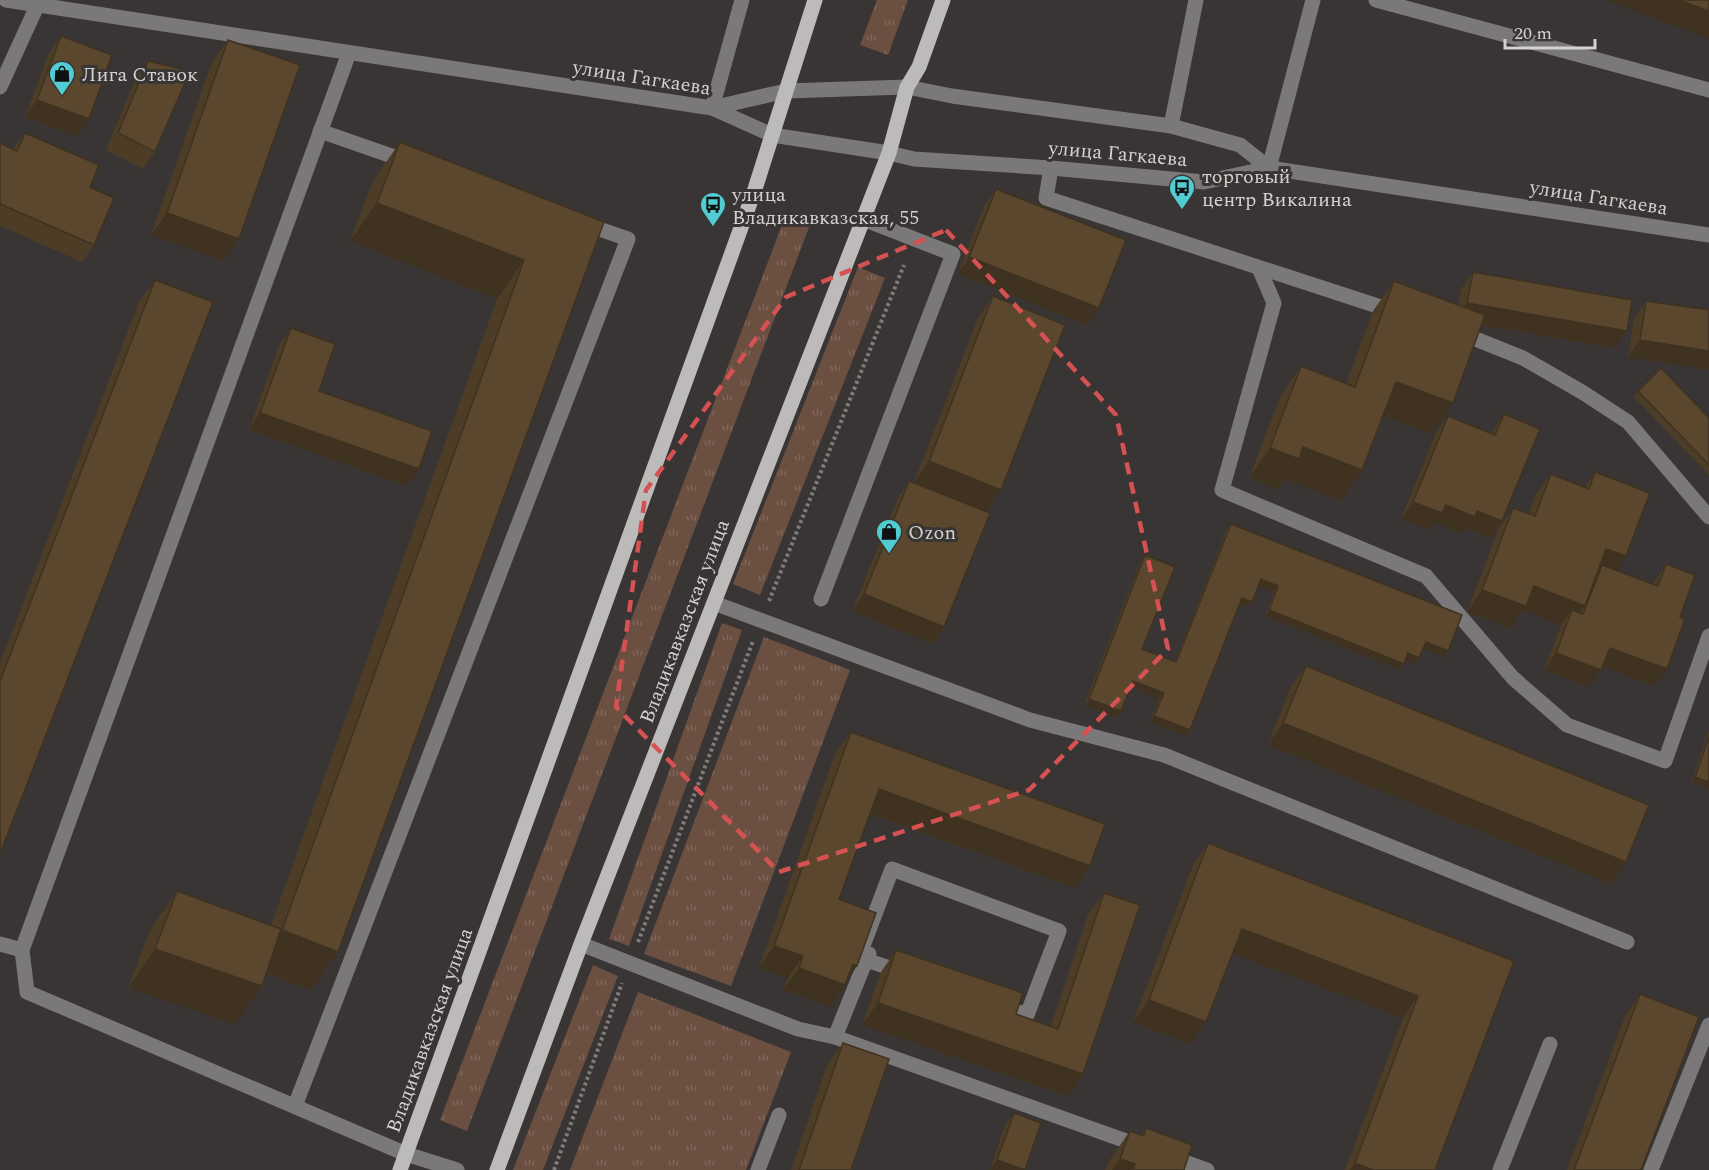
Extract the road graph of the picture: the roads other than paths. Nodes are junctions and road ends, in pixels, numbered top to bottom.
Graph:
1 (6, 0) edge
2 (742, 0) edge
3 (815, 0) edge
4 (944, 0) edge
5 (1196, 0) edge
6 (1313, 0) edge
7 (1376, 0) edge
8 (38, 4) junction
9 (349, 53) junction
10 (0, 87) edge
11 (907, 87) junction
12 (1709, 90) edge
13 (786, 91) junction
14 (712, 108) junction
15 (1171, 126) junction
16 (320, 131) junction
17 (772, 135) junction
18 (889, 153) junction
19 (419, 166) edge
20 (1050, 168) junction
21 (1269, 168) junction
22 (863, 219) junction
23 (573, 220) edge
24 (1709, 235) edge
25 (1259, 268) junction
26 (1415, 318) edge
27 (1449, 329) edge
28 (1709, 517) edge
29 (821, 599) dead end
30 (714, 603) junction
31 (1709, 636) edge
32 (1627, 942) dead end
33 (0, 944) edge
34 (581, 944) junction
35 (22, 950) junction
36 (866, 960) junction
37 (920, 978) edge
38 (984, 1000) edge
39 (1709, 1025) edge
40 (835, 1037) junction
41 (1550, 1044) dead end
42 (295, 1106) junction
43 (779, 1116) dead end
44 (406, 1154) junction
45 (400, 1170) edge
46 (457, 1170) edge
47 (497, 1170) edge
48 (758, 1170) edge
49 (1207, 1170) edge
50 (1500, 1170) edge
51 (1651, 1170) edge

1 - 8 street, улица Гагкаева
2 - 14 street
3 - 13 main road, Владикавказская улица
4 - 11 main road, Владикавказская улица
5 - 15 street
6 - 21 street
7 - 12 street
8 - 9 street, улица Гагкаева
8 - 10 street
9 - 14 street, улица Гагкаева
9 - 16 street
11 - 13 street
11 - 15 street, улица Гагкаева
11 - 18 main road, Владикавказская улица
13 - 14 street
13 - 17 main road, Владикавказская улица
14 - 17 street, улица Гагкаева
15 - 21 street, улица Гагкаева
16 - 19 street
16 - 35 street
17 - 18 street, улица Гагкаева
17 - 44 main road, Владикавказская улица
18 - 20 street, улица Гагкаева
18 - 22 main road, Владикавказская улица
20 - 21 street, улица Гагкаева
20 - 25 street
21 - 24 street, улица Гагкаева
22 - 29 street
22 - 30 main road, Владикавказская улица
23 - 42 street
25 - 26 street
25 - 31 street
27 - 28 street
30 - 32 street
30 - 34 main road, Владикавказская улица
33 - 35 street
34 - 40 street
34 - 47 main road, Владикавказская улица
35 - 42 street
36 - 37 street
36 - 38 street
36 - 40 street
39 - 51 street
40 - 49 street
41 - 50 street
42 - 44 street
43 - 48 street
44 - 45 main road, Владикавказская улица
44 - 46 street

